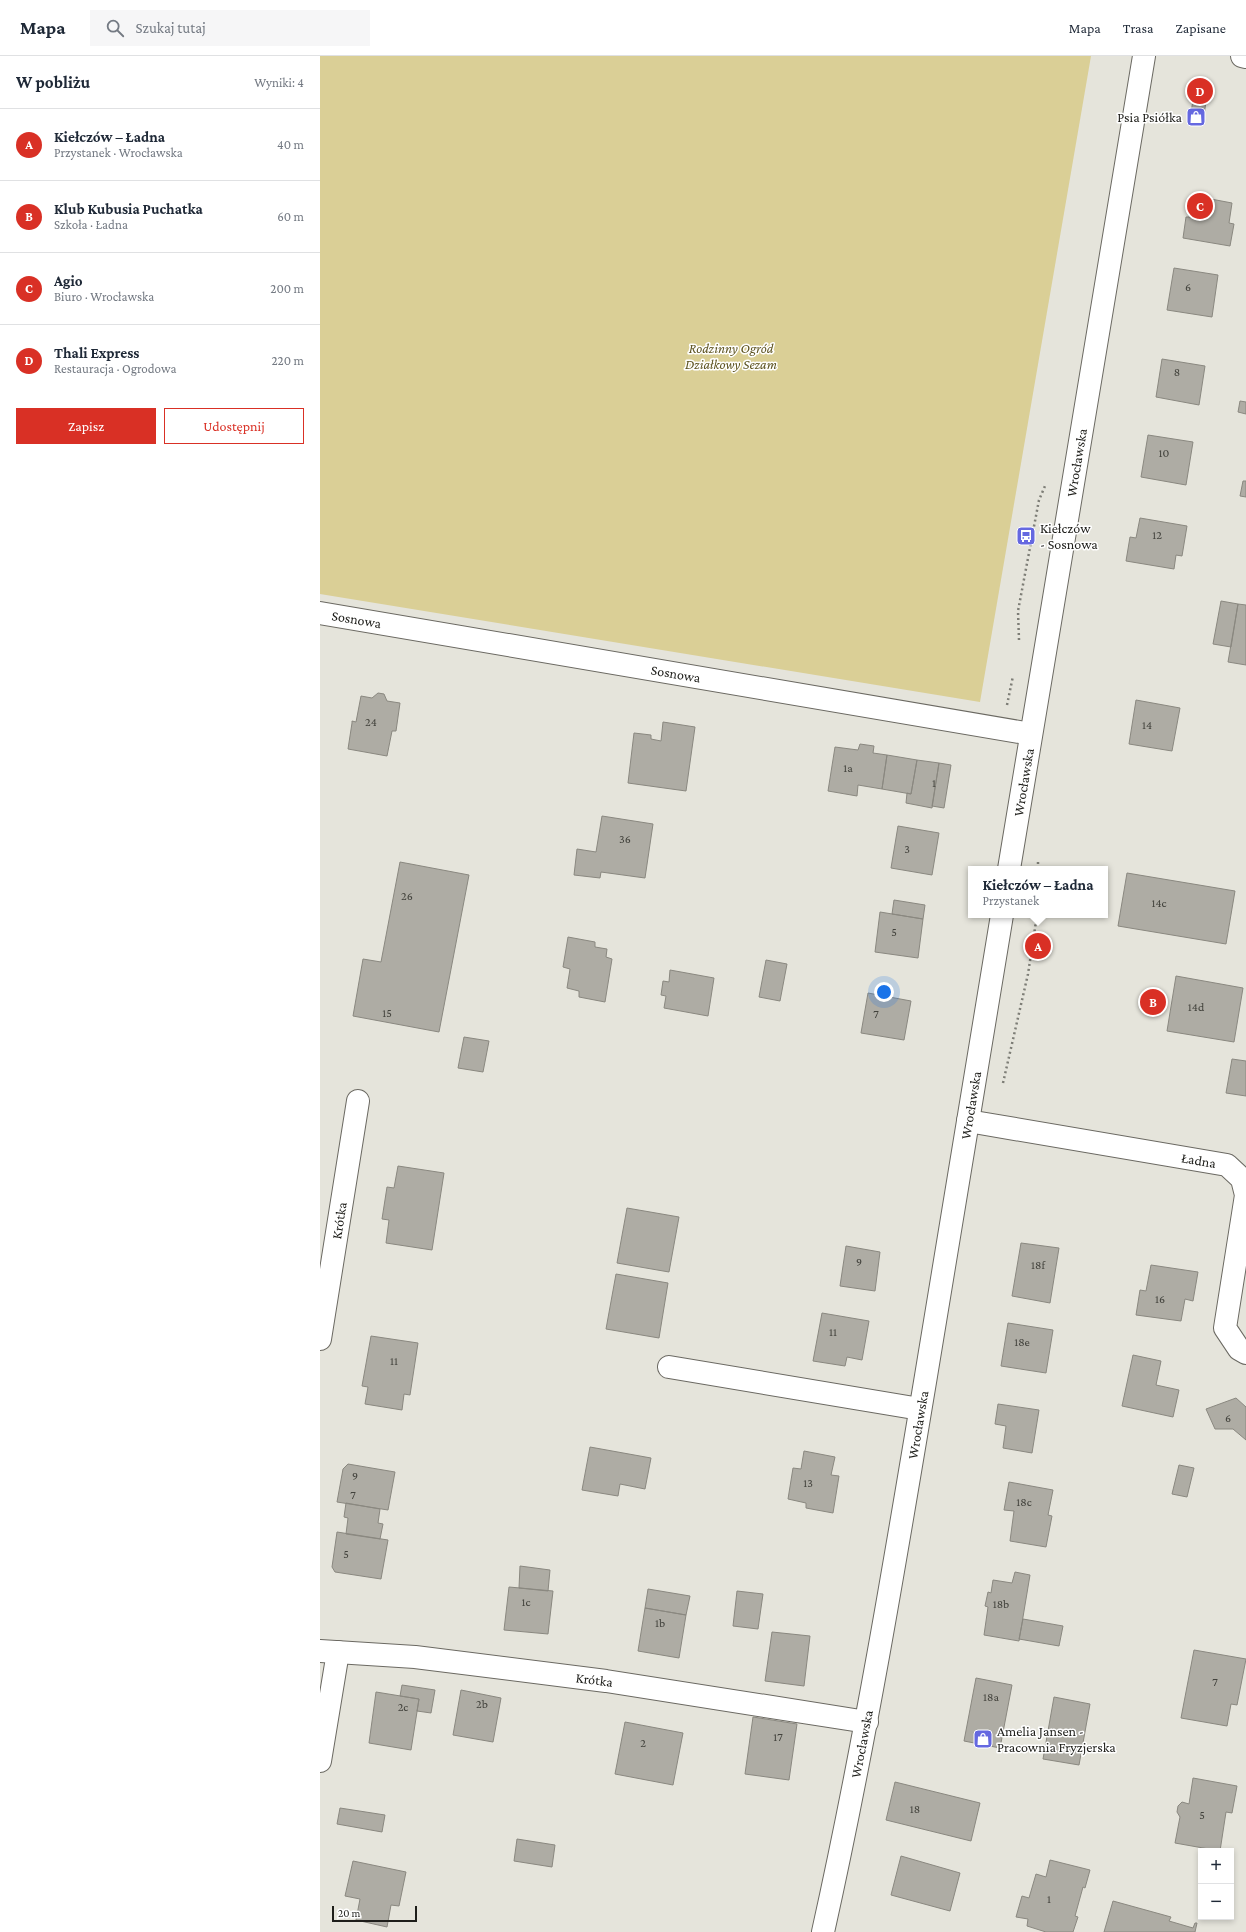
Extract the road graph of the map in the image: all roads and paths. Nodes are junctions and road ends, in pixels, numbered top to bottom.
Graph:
1 (1144, 56) edge
2 (1242, 56) edge
3 (1246, 57) edge
4 (320, 613) edge
5 (1031, 734) junction
6 (1009, 866) edge
7 (1002, 918) edge
8 (358, 1101) dead end
9 (968, 1121) junction
10 (320, 1339) edge
11 (1246, 1353) edge
12 (669, 1367) dead end
13 (920, 1409) junction
14 (329, 1652) edge
15 (867, 1722) junction
16 (320, 1761) edge
17 (824, 1932) edge

1 - 5 street, Wrocławska
2 - 3 street
4 - 5 street, Sosnowa
5 - 6 street, Wrocławska
7 - 9 street, Wrocławska
8 - 10 street, Krótka
9 - 11 street, Ładna
9 - 13 street, Wrocławska
12 - 13 street
13 - 15 street, Wrocławska
14 - 15 street, Krótka
14 - 16 street
15 - 17 street, Wrocławska

